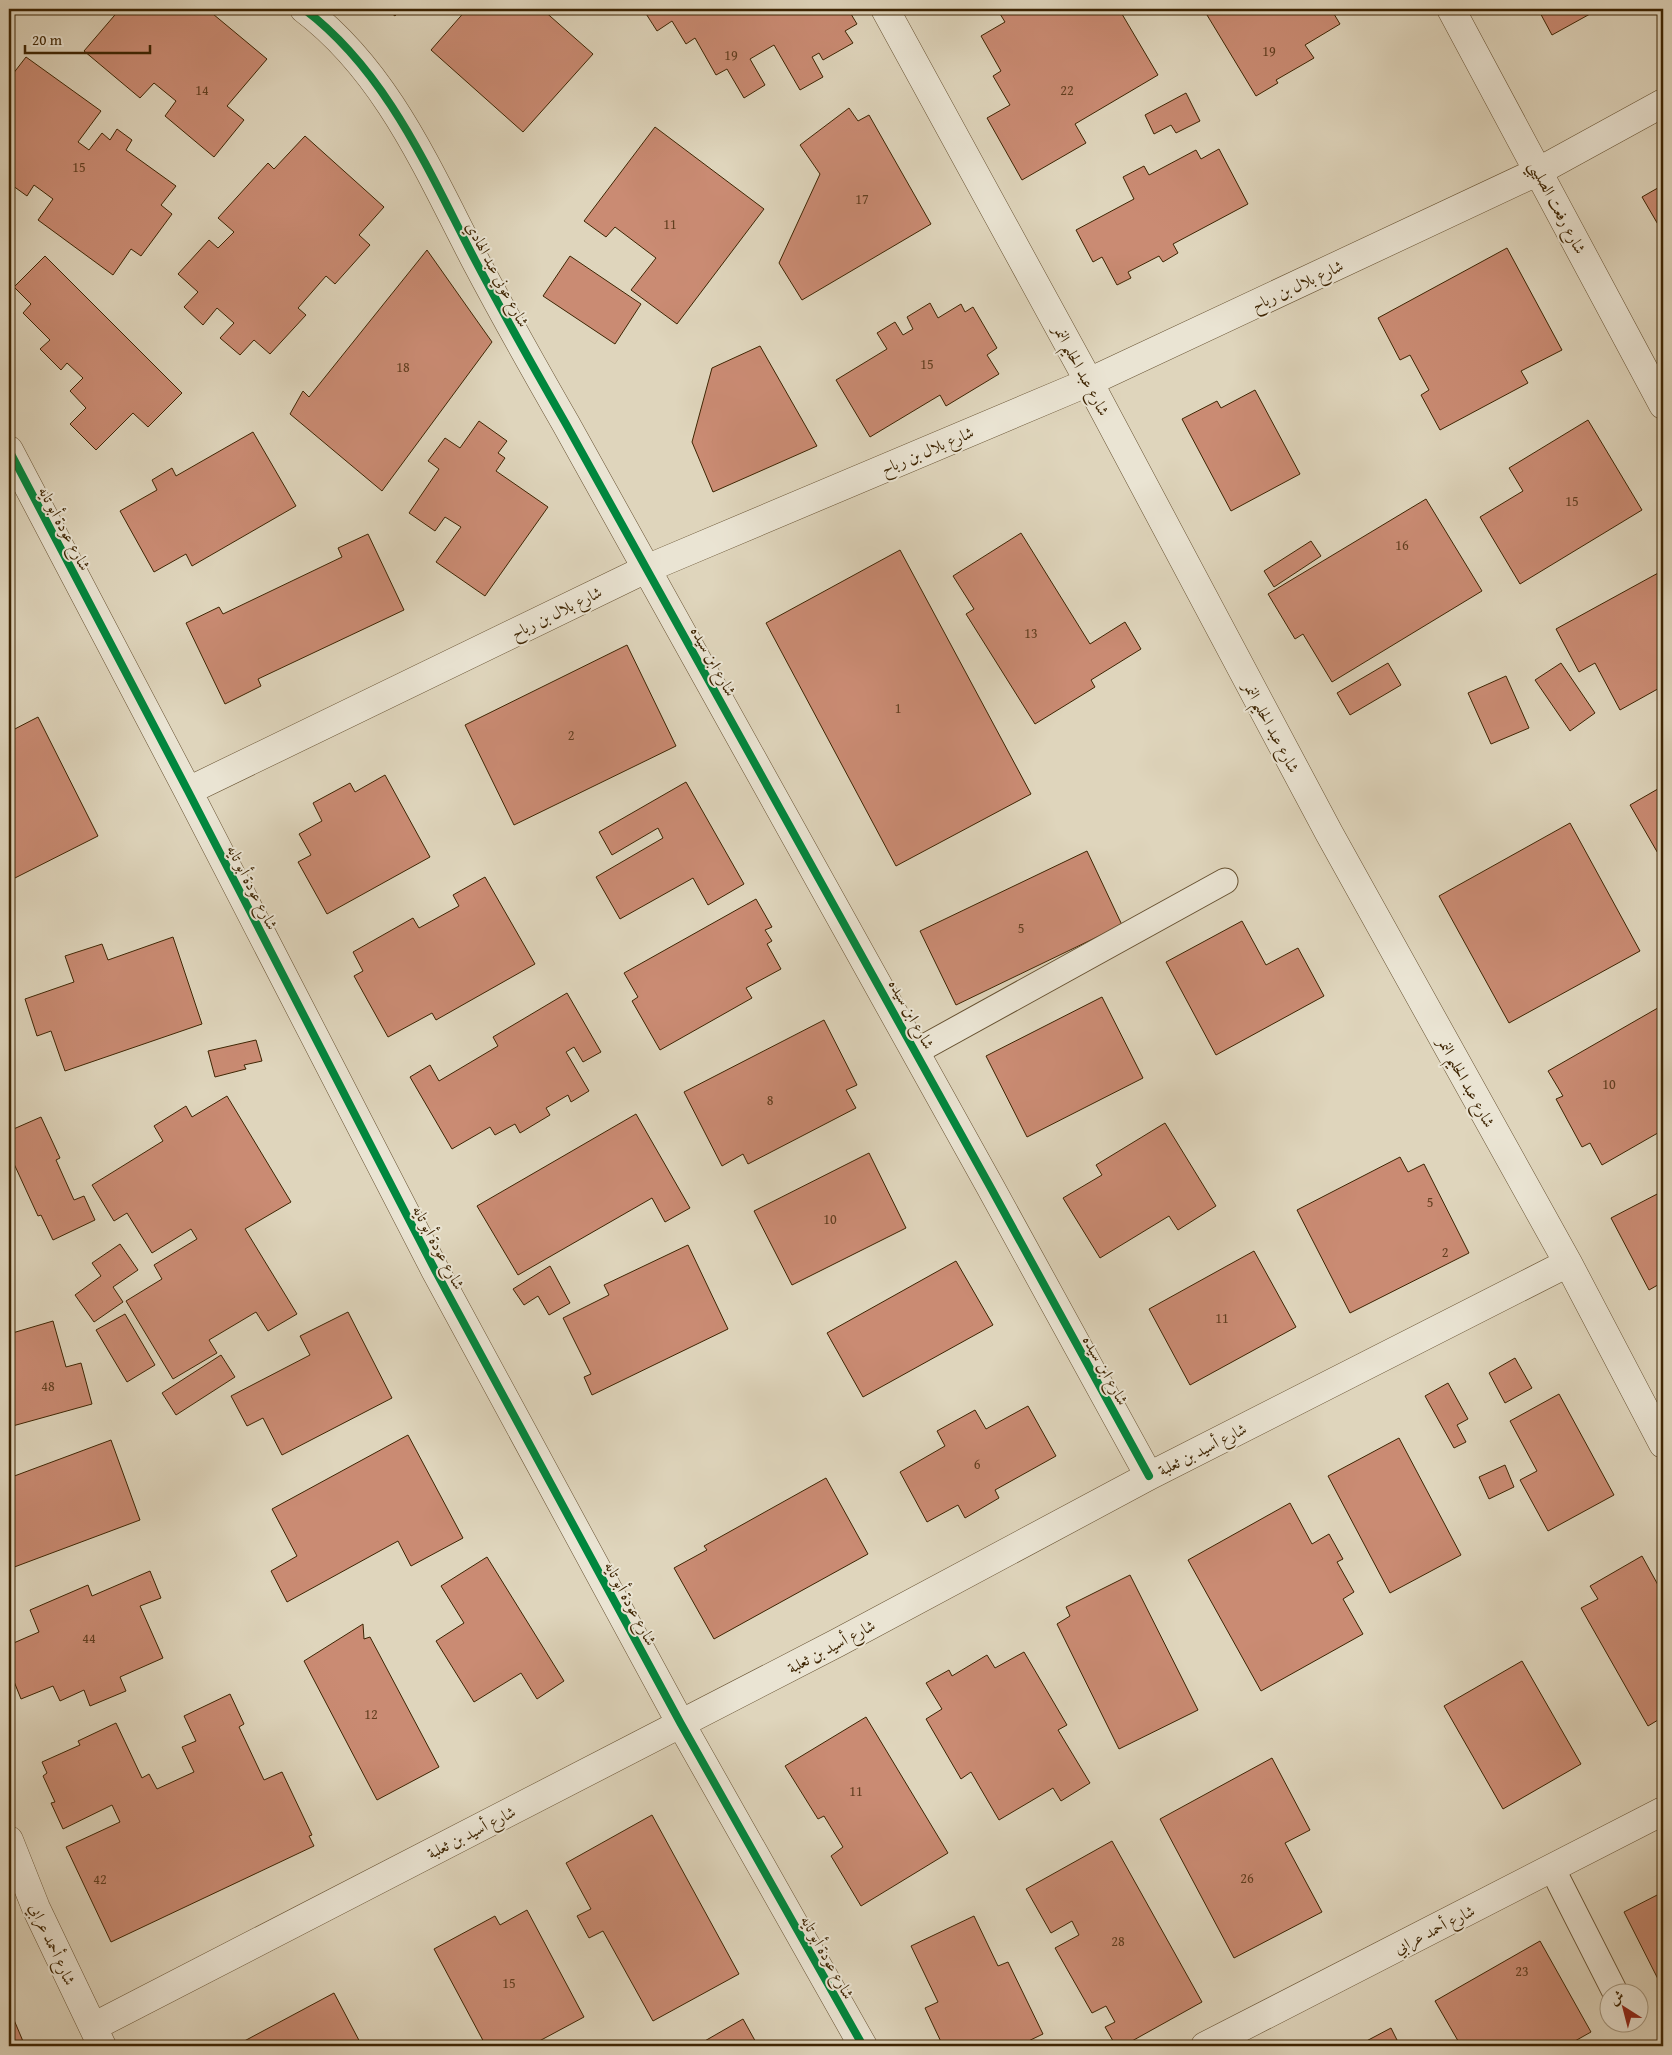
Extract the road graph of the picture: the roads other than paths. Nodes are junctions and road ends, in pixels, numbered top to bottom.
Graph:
1 (304, 9) edge
2 (885, 9) edge
3 (1451, 9) edge
4 (1663, 103) edge
5 (1539, 171) junction
6 (1089, 382) junction
7 (1663, 405) edge
8 (9, 450) edge
9 (646, 569) junction
10 (188, 791) junction
11 (1225, 881) dead end
12 (917, 1051) junction
13 (1568, 1263) junction
14 (1663, 1444) edge
15 (1149, 1476) junction
16 (682, 1724) junction
17 (1663, 1810) edge
18 (9, 1840) edge
19 (1552, 1868) junction
20 (1610, 1982) edge
21 (98, 2037) edge
22 (863, 2046) edge
23 (1205, 2046) edge

1 - 9 street, شارع عوني عبد الهادي
2 - 6 street, شارع عبد الحليم النمر
3 - 5 street, شارع رفعت الصليبي
4 - 5 street, شارع بلال بن رباح
5 - 6 street, شارع بلال بن رباح
5 - 7 street, شارع رفعت الصليبي
6 - 9 street, شارع بلال بن رباح
6 - 13 street, شارع عبد الحليم النمر
8 - 10 street, شارع عودة أبو تايه
9 - 10 street, شارع بلال بن رباح
9 - 12 street, شارع ابن سيده
10 - 16 street, شارع عودة أبو تايه
11 - 12 lane
12 - 15 street, شارع ابن سيده
13 - 14 street, شارع عبد الحليم النمر
13 - 15 street, شارع أسيد بن ثعلبة
15 - 16 street, شارع أسيد بن ثعلبة
16 - 21 street, شارع أسيد بن ثعلبة
16 - 22 street, شارع عودة أبو تايه
17 - 19 street, شارع أحمد عرابي
18 - 21 street, شارع أحمد عرابي
19 - 20 lane
19 - 23 street, شارع أحمد عرابي

